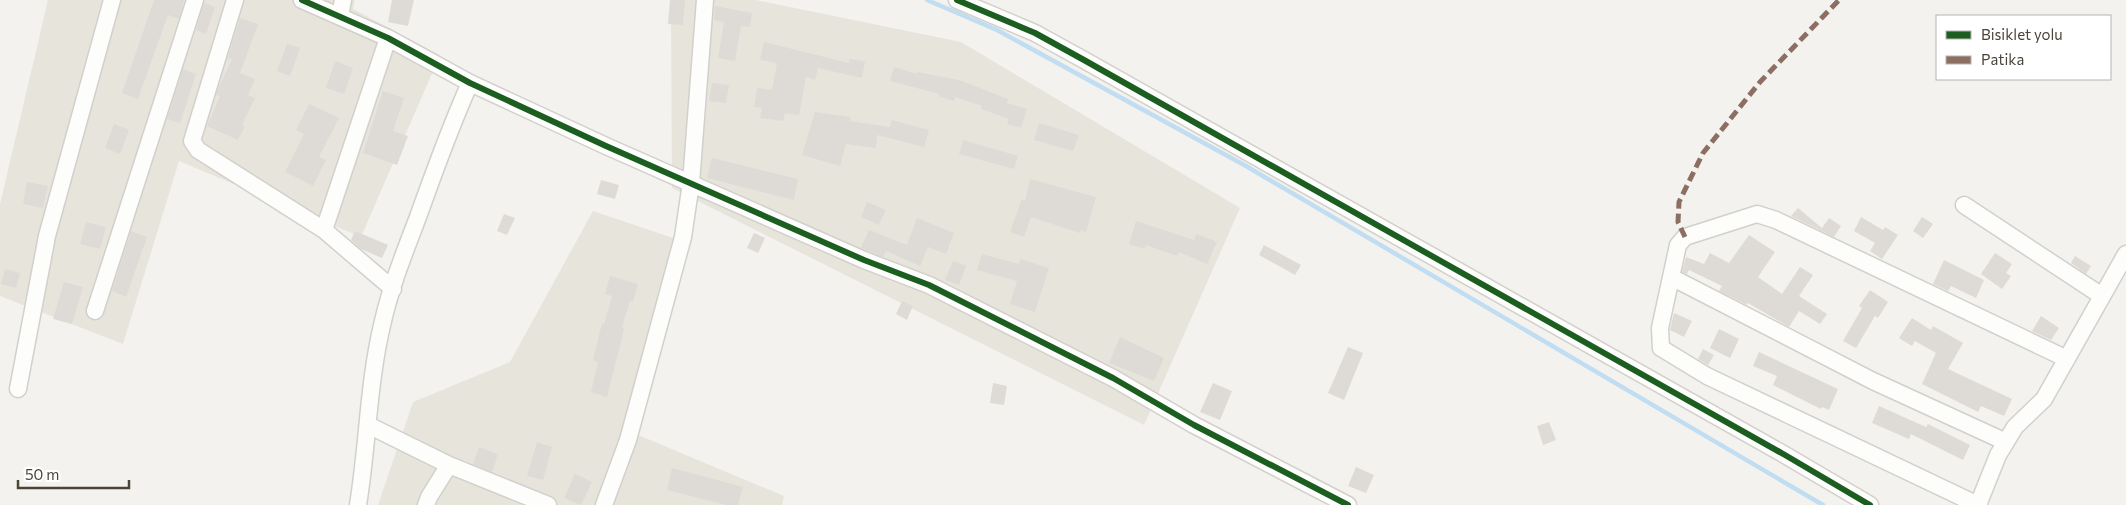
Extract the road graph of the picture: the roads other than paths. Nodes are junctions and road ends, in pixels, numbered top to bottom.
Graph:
1 (112, 0) edge
2 (195, 0) edge
3 (235, 0) edge
4 (302, 0) edge
5 (705, 0) edge
6 (958, 0) edge
7 (342, 8) edge
8 (388, 38) junction
9 (470, 83) junction
10 (691, 183) junction
11 (1964, 204) dead end
12 (324, 230) junction
13 (2126, 254) edge
14 (1671, 277) junction
15 (393, 289) junction
16 (2102, 296) junction
17 (95, 311) dead end
18 (2067, 359) junction
19 (18, 389) dead end
20 (368, 426) junction
21 (2006, 442) junction
22 (449, 465) junction
23 (358, 505) edge
24 (426, 505) edge
25 (548, 505) edge
26 (604, 505) edge
27 (1348, 505) edge
28 (1870, 505) edge
29 (1978, 505) edge

1 - 19 street
2 - 17 street
3 - 12 street
4 - 7 street
5 - 10 street
6 - 28 street
7 - 8 street
8 - 9 street
8 - 12 street
9 - 10 street
9 - 15 street
10 - 26 street
10 - 27 street
11 - 16 street
12 - 15 street
13 - 16 street
14 - 18 street
14 - 21 street
14 - 29 street
15 - 20 street
16 - 18 street
18 - 21 street
20 - 22 street
20 - 23 street
21 - 29 street
22 - 24 street
22 - 25 street

